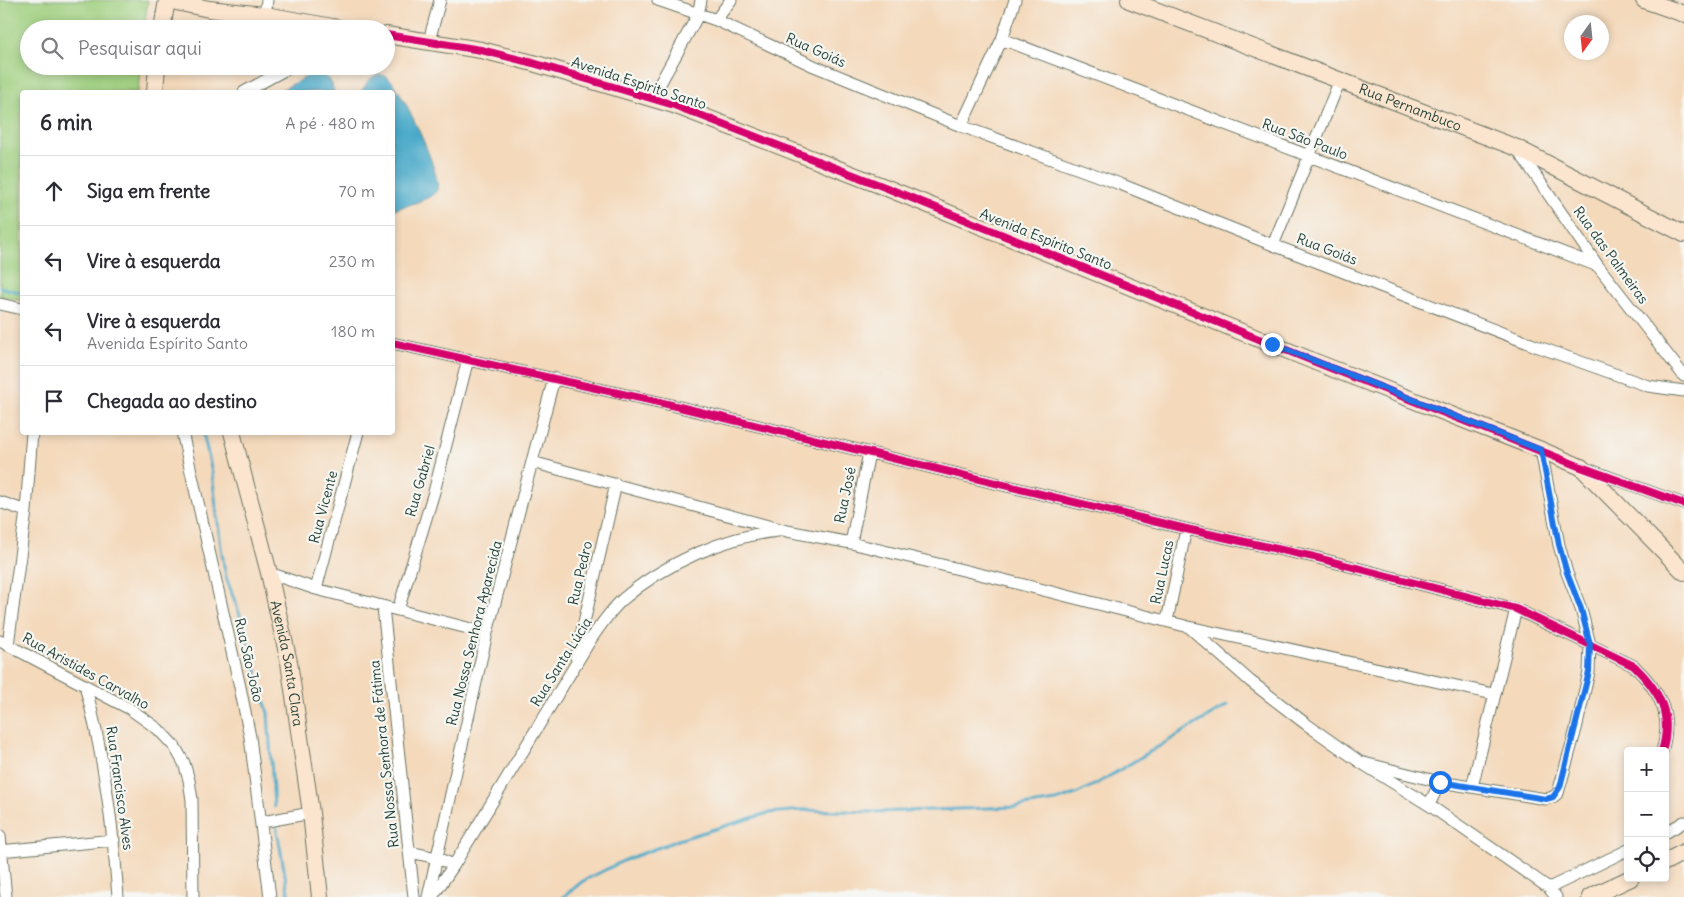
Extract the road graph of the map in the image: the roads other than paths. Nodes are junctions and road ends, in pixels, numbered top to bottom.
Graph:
1 (167, 0) edge
2 (440, 0) edge
3 (658, 0) edge
4 (701, 0) edge
5 (731, 0) edge
6 (1015, 0) edge
7 (1129, 0) edge
8 (1644, 0) edge
9 (266, 7) edge
10 (1684, 14) edge
11 (698, 15) junction
12 (164, 20) edge
13 (312, 20) edge
14 (716, 20) junction
15 (395, 36) edge
16 (1002, 39) junction
17 (429, 41) junction
18 (156, 75) edge
19 (275, 75) edge
20 (1340, 80) junction
21 (155, 90) edge
22 (248, 90) edge
23 (652, 98) junction
24 (961, 126) junction
25 (1517, 148) junction
26 (1310, 158) junction
27 (1684, 234) edge
28 (1273, 245) junction
29 (1598, 266) junction
30 (0, 304) edge
31 (20, 309) edge
32 (395, 344) edge
33 (468, 360) junction
34 (1684, 376) edge
35 (554, 378) junction
36 (1684, 391) edge
37 (32, 435) edge
38 (183, 435) edge
39 (233, 435) edge
40 (357, 435) edge
41 (1541, 450) junction
42 (869, 453) junction
43 (532, 462) junction
44 (1582, 466) junction
45 (616, 484) junction
46 (0, 502) edge
47 (1684, 504) edge
48 (26, 511) junction
49 (1186, 529) junction
50 (787, 531) junction
51 (851, 543) junction
52 (1684, 572) edge
53 (269, 573) junction
54 (316, 589) junction
55 (383, 607) junction
56 (1516, 609) junction
57 (398, 610) junction
58 (1167, 621) junction
59 (1189, 627) junction
60 (487, 633) junction
61 (4, 643) edge
62 (1590, 644) junction
63 (573, 668) junction
64 (85, 685) junction
65 (1494, 694) junction
66 (1663, 747) edge
67 (1360, 762) junction
68 (1440, 782) junction
69 (1472, 787) junction
70 (1429, 805) junction
71 (311, 813) junction
72 (262, 822) junction
73 (1684, 822) edge
74 (1669, 831) edge
75 (0, 836) edge
76 (114, 840) junction
77 (1, 851) edge
78 (410, 852) junction
79 (1624, 852) edge
80 (1684, 852) edge
81 (437, 858) junction
82 (1669, 860) edge
83 (454, 865) junction
84 (1624, 881) edge
85 (1553, 892) edge
86 (6, 897) edge
87 (118, 897) edge
88 (193, 897) edge
89 (270, 897) edge
90 (320, 897) edge
91 (414, 897) edge
92 (428, 897) edge
93 (432, 897) edge
94 (1590, 897) edge

1 - 9 street
1 - 12 street
2 - 17 street
3 - 11 street, Rua Goiás
4 - 11 street
5 - 14 street
6 - 16 street
7 - 20 street, Rua Pernambuco
8 - 10 street
9 - 13 street
11 - 14 street, Rua Goiás
11 - 23 street
14 - 24 street, Rua Goiás
15 - 17 street, Avenida Espírito Santo
16 - 24 street
16 - 26 street, Rua São Paulo
17 - 23 street, Avenida Espírito Santo
18 - 21 street
19 - 22 street
20 - 25 street, Rua Pernambuco
20 - 26 street
23 - 41 street, Avenida Espírito Santo
24 - 28 street, Rua Goiás
25 - 27 street, Rua Pernambuco
25 - 29 street, Rua das Palmeiras
26 - 28 street
26 - 29 street, Rua São Paulo
28 - 36 street, Rua Goiás
29 - 34 street, Rua das Palmeiras
30 - 31 street
32 - 33 street
33 - 35 street
33 - 57 street, Rua Gabriel
35 - 42 street
35 - 43 street, Rua Nossa Senhora Aparecida
37 - 48 street
38 - 72 street, Rua São João
39 - 53 street, Avenida Santa Clara
40 - 54 street, Rua Vicente
41 - 44 street, Avenida Espírito Santo
41 - 62 street
42 - 49 street
42 - 51 street, Rua José
43 - 45 street
43 - 60 street, Rua Nossa Senhora Aparecida
44 - 47 street, Avenida Espírito Santo
44 - 52 street, Avenida Espírito Santo
45 - 50 street
45 - 63 street, Rua Pedro
46 - 48 street
48 - 61 street
49 - 56 street
49 - 58 street, Rua Lucas
50 - 51 street
50 - 63 street, Rua Santa Lúcia
51 - 58 street
53 - 54 street
53 - 71 street, Avenida Santa Clara
54 - 55 street
55 - 57 street
55 - 78 street, Rua Nossa Senhora de Fátima
56 - 62 street
56 - 65 street
57 - 60 street
58 - 59 street
59 - 65 street
59 - 67 street
60 - 81 street, Rua Nossa Senhora Aparecida
61 - 64 street, Rua Aristides Carvalho
62 - 66 street
62 - 69 street
63 - 83 street, Rua Santa Lúcia
64 - 76 street, Rua Francisco Alves
64 - 88 street, Rua Aristides Carvalho
65 - 69 street
67 - 68 street
67 - 70 street
68 - 69 street
68 - 70 street
70 - 85 street
71 - 72 street
71 - 90 street, Avenida Santa Clara
72 - 89 street, Rua São João
73 - 74 street
75 - 77 street
76 - 77 street
76 - 87 street, Rua Francisco Alves
77 - 86 street
78 - 81 street
78 - 91 street, Rua Nossa Senhora de Fátima
79 - 85 street
80 - 82 street
81 - 83 street
81 - 92 street, Rua Nossa Senhora Aparecida
83 - 93 street, Rua Santa Lúcia
84 - 94 street

